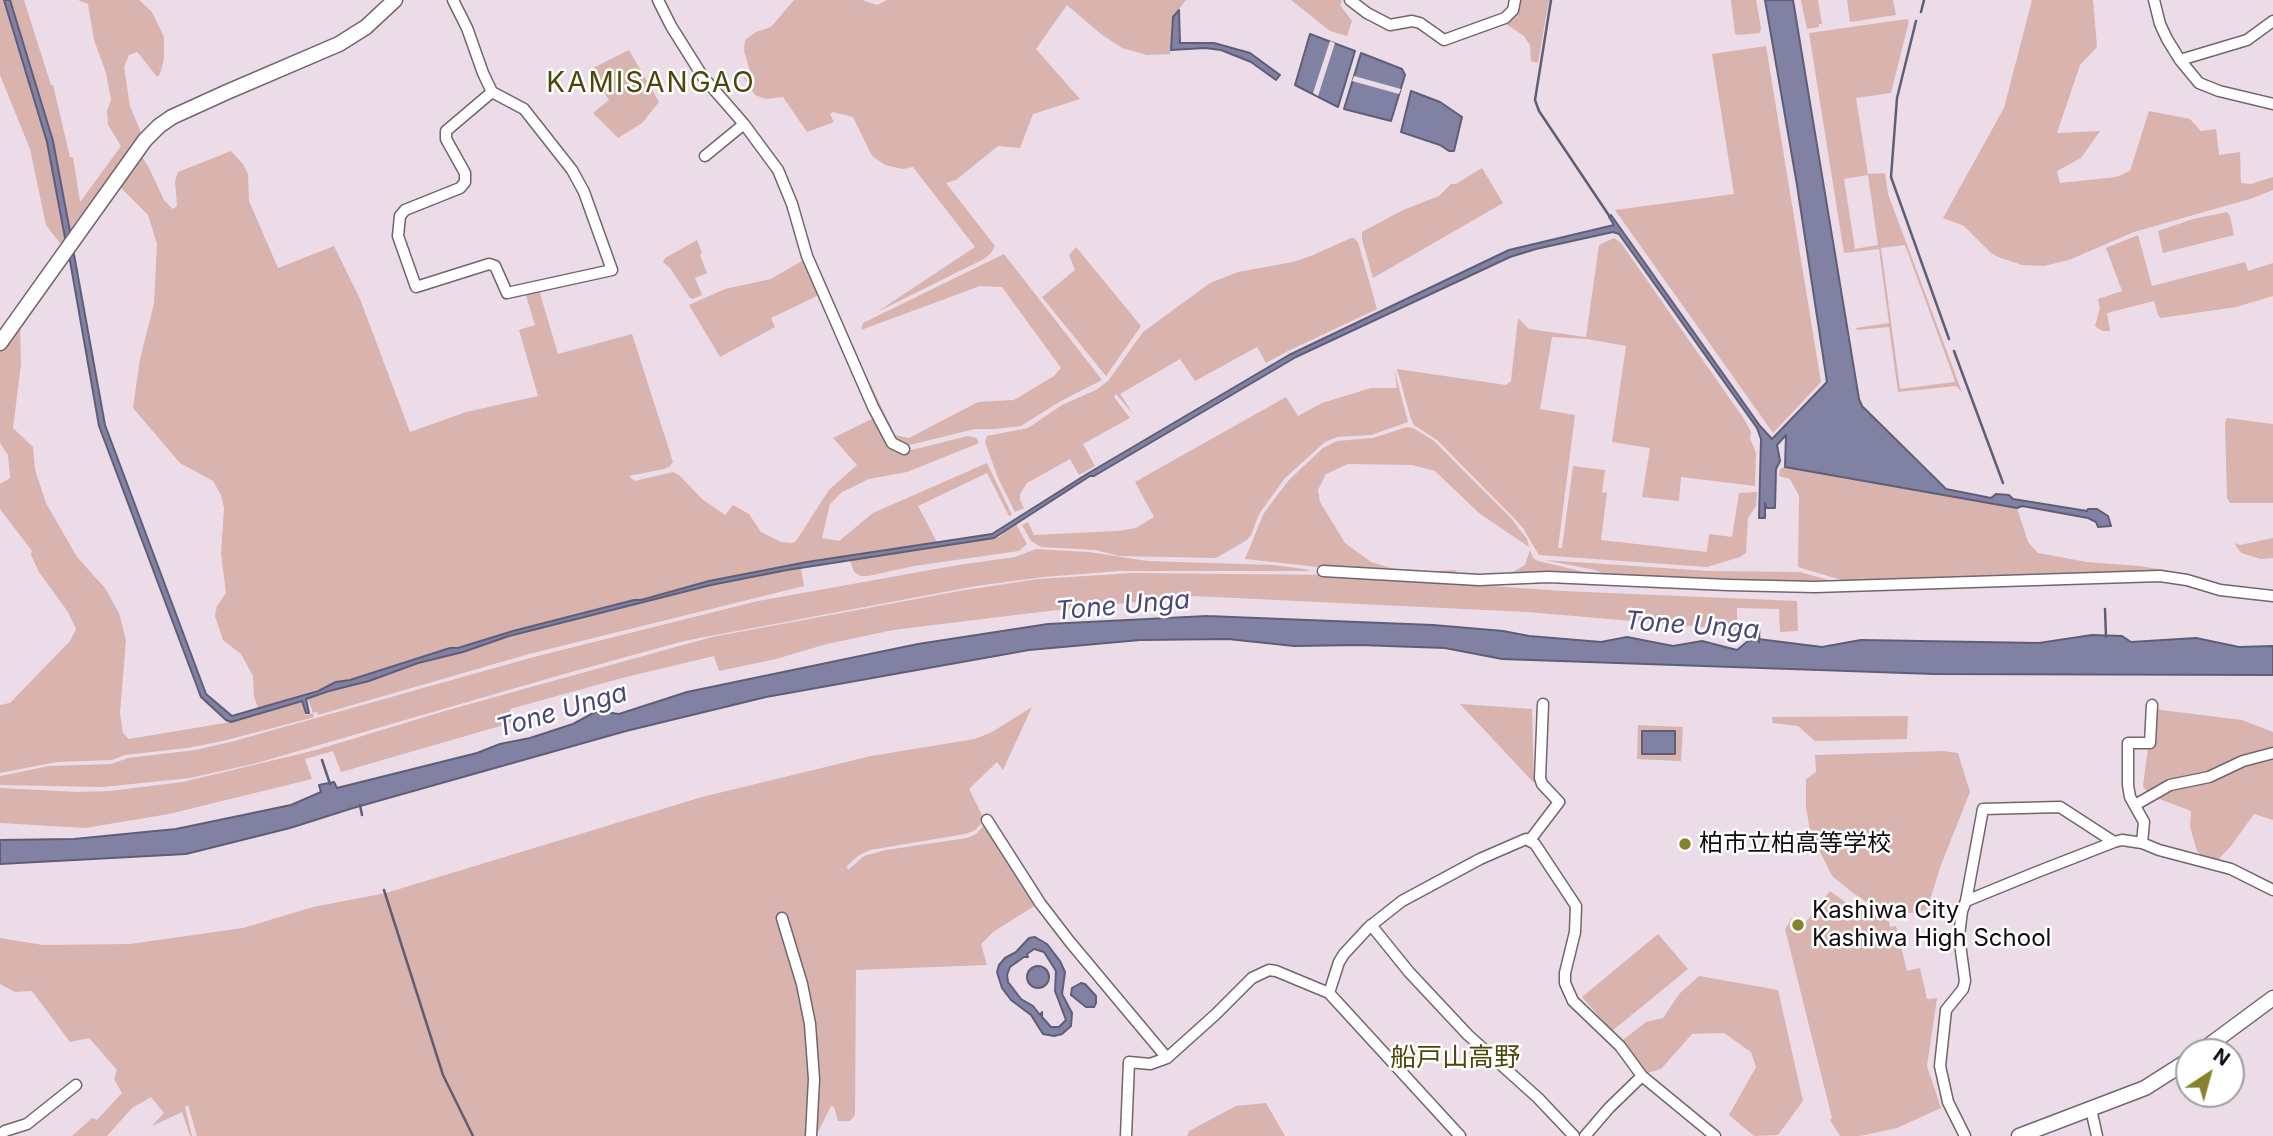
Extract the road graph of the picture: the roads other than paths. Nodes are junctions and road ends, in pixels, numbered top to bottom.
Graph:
1 (395, 0) edge
2 (453, 0) edge
3 (657, 0) edge
4 (1350, 0) edge
5 (1515, 0) edge
6 (2154, 0) edge
7 (2273, 21) edge
8 (2180, 60) junction
9 (492, 92) junction
10 (2273, 104) edge
11 (744, 124) junction
12 (705, 156) dead end
13 (0, 343) edge
14 (904, 449) dead end
15 (1324, 571) dead end
16 (2273, 596) edge
17 (1544, 704) dead end
18 (2152, 705) dead end
19 (2273, 753) edge
20 (2135, 805) junction
21 (986, 820) dead end
22 (1530, 840) junction
23 (2114, 842) junction
24 (2142, 843) junction
25 (2273, 890) edge
26 (1966, 901) junction
27 (782, 918) dead end
28 (1371, 925) junction
29 (1329, 993) junction
30 (2273, 998) edge
31 (2219, 1038) edge
32 (1167, 1058) junction
33 (2175, 1069) edge
34 (1642, 1076) junction
35 (76, 1085) dead end
36 (2091, 1109) junction
37 (0, 1135) edge
38 (811, 1136) edge
39 (1126, 1136) edge
40 (1460, 1136) edge
41 (1574, 1136) edge
42 (1585, 1136) edge
43 (1715, 1136) edge
44 (1965, 1136) edge
45 (2019, 1136) edge
46 (2097, 1136) edge

1 - 13 street
2 - 9 street
3 - 11 street
4 - 5 street
6 - 8 street
7 - 8 street
8 - 10 street
9 - 9 street
11 - 12 street
11 - 14 street
15 - 16 street
17 - 22 street
18 - 20 street
19 - 20 street
20 - 24 street
21 - 32 street
22 - 28 street
22 - 34 street
23 - 24 street
23 - 26 street
23 - 26 street
24 - 25 street
26 - 44 street
27 - 38 street
28 - 29 street
28 - 41 street
29 - 32 street
29 - 40 street
30 - 31 street
32 - 39 street
33 - 36 street
34 - 42 street
34 - 43 street
35 - 37 street
36 - 45 street
36 - 46 street

